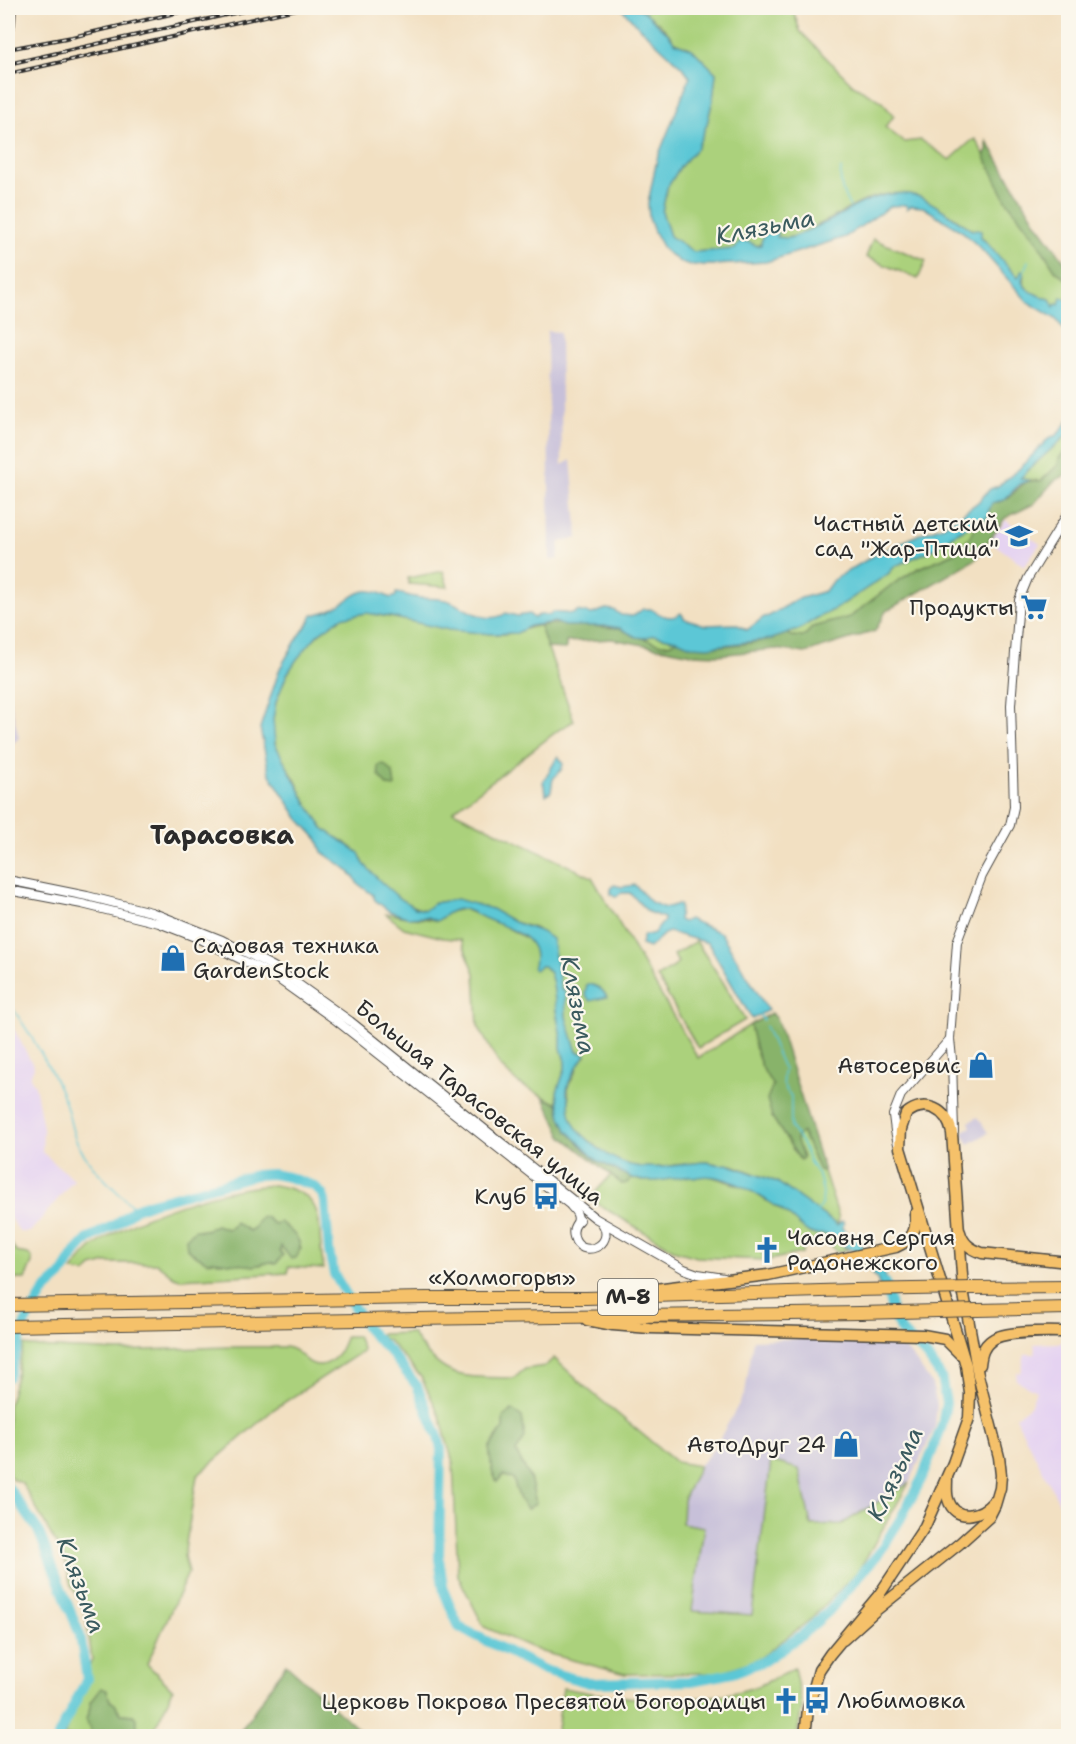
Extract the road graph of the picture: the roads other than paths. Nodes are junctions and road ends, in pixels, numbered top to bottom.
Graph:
1 (12, 8) edge
2 (8, 30) edge
3 (1068, 513) edge
4 (8, 880) edge
5 (8, 890) edge
6 (950, 1039) junction
7 (954, 1145) junction
8 (900, 1148) junction
9 (913, 1189) junction
10 (597, 1219) junction
11 (957, 1220) junction
12 (577, 1223) junction
13 (1068, 1262) edge
14 (729, 1279) junction
15 (1068, 1287) edge
16 (586, 1298) junction
17 (11, 1305) edge
18 (1068, 1308) edge
19 (572, 1317) junction
20 (8, 1326) edge
21 (1068, 1332) edge
22 (966, 1365) junction
23 (978, 1375) junction
24 (947, 1476) junction
25 (996, 1499) junction
26 (843, 1640) junction
27 (805, 1737) edge

1 - 2 street
3 - 6 street
4 - 10 street, Большая Тарасовская улица
5 - 12 street, Большая Тарасовская улица
6 - 7 street
6 - 8 street
7 - 8 main road
7 - 11 main road
8 - 9 main road
9 - 14 main road
9 - 22 main road
10 - 12 street
10 - 12 street
10 - 14 street, Большая Тарасовская улица
11 - 13 main road
11 - 23 main road
14 - 16 main road
15 - 16 highway, «Холмогоры» / М-8, bridge
16 - 17 highway, «Холмогоры» / М-8
18 - 19 highway, «Холмогоры» / М-8, bridge
19 - 20 highway, «Холмогоры» / М-8
19 - 22 main road
21 - 23 main road
22 - 24 main road
23 - 25 main road
24 - 25 main road
24 - 26 main road
25 - 26 main road
26 - 27 main road

